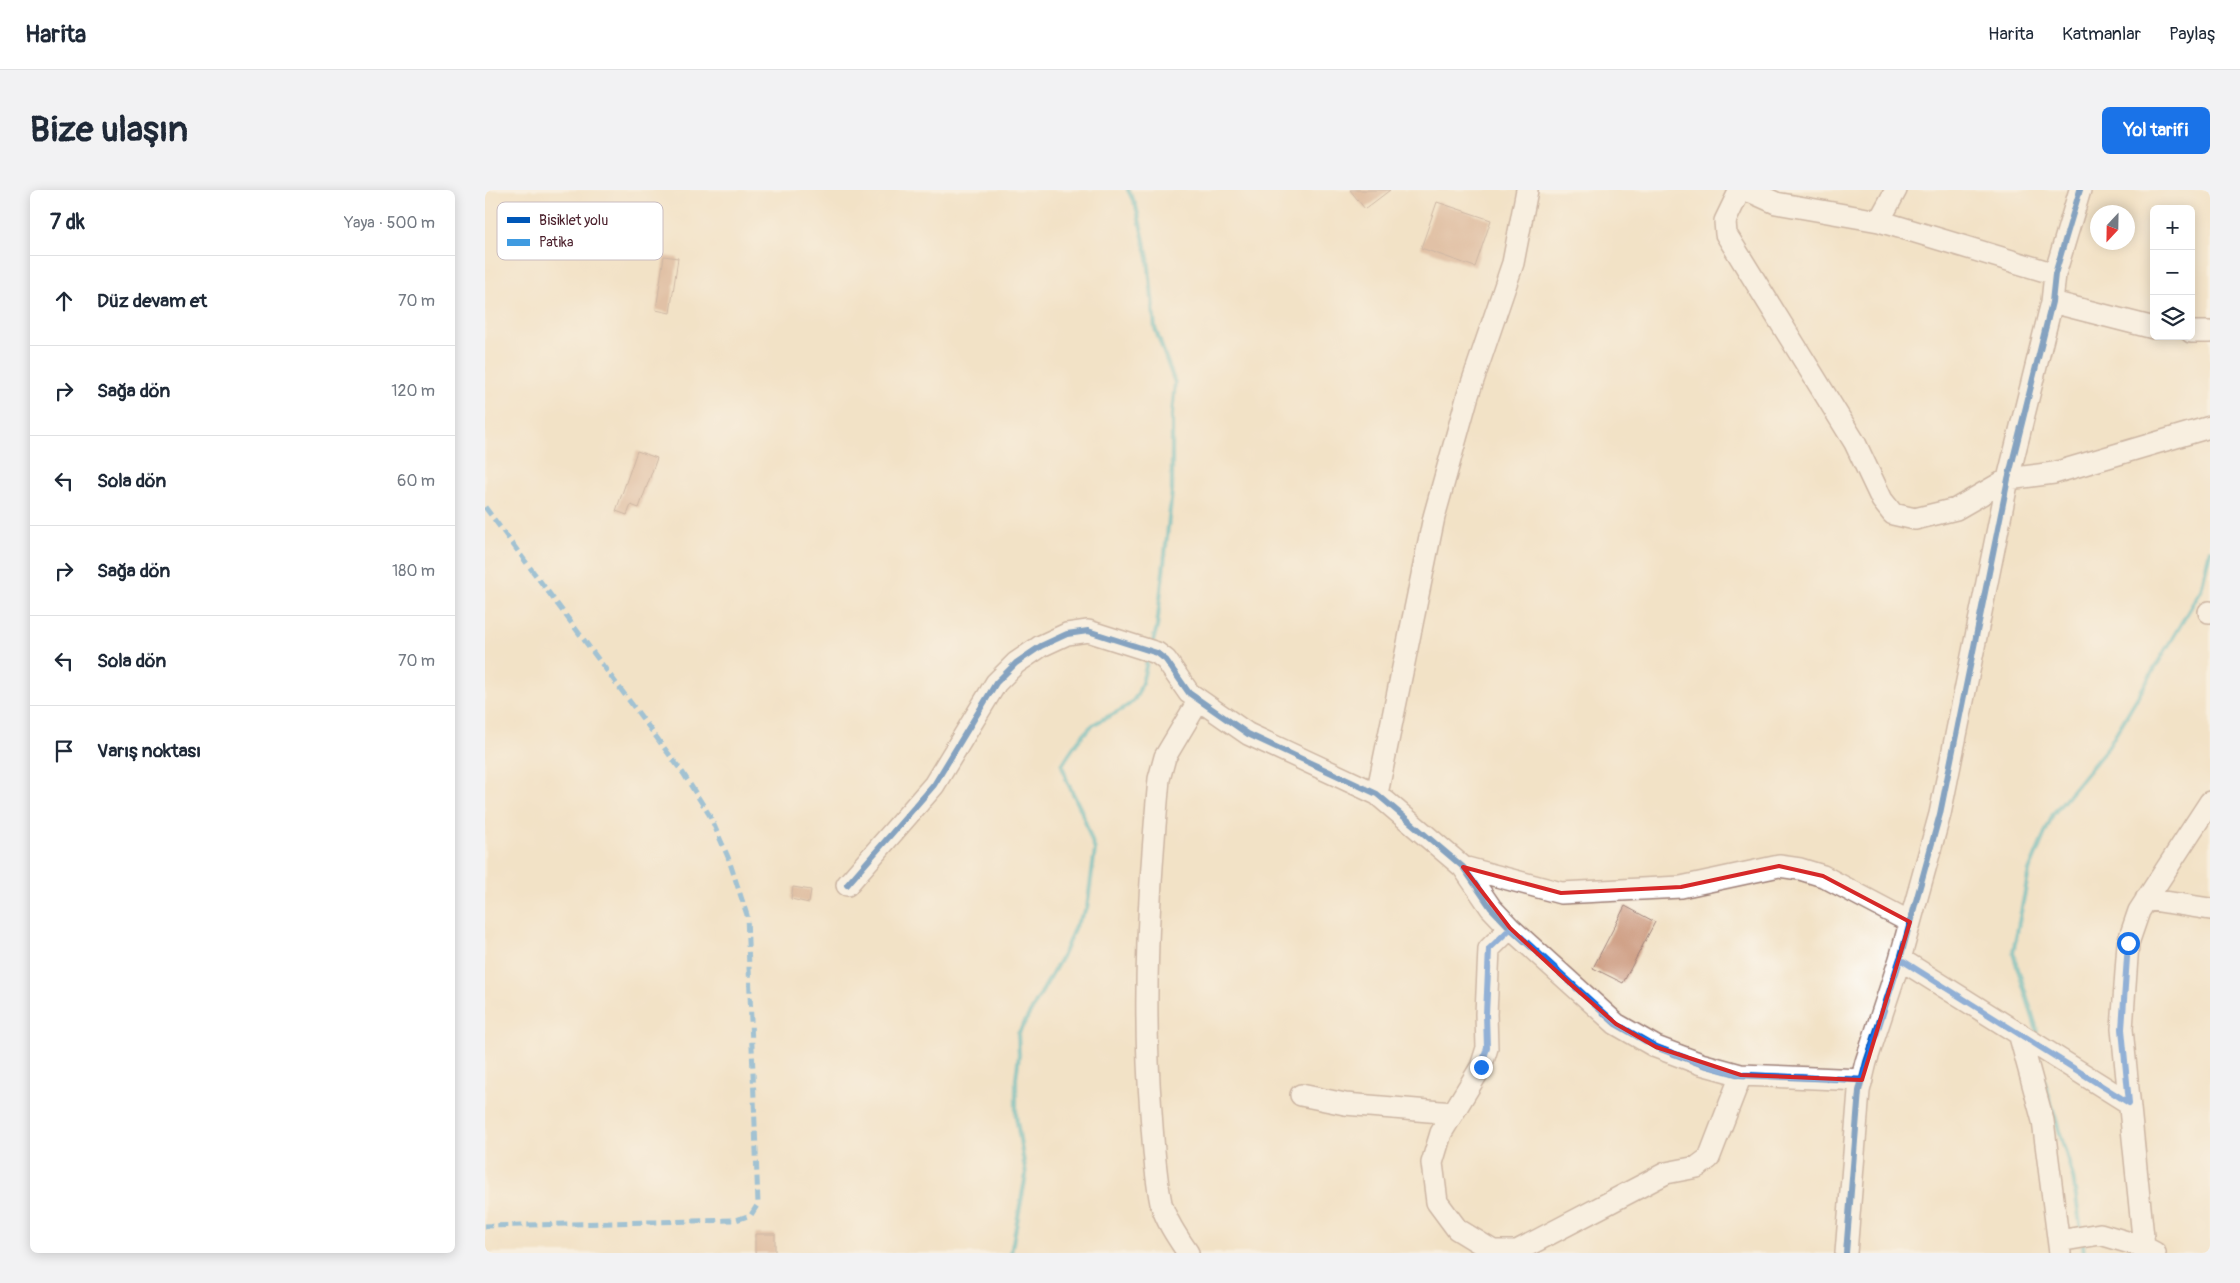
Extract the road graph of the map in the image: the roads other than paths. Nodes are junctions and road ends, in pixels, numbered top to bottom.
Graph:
1 (1525, 190) edge
2 (1740, 190) edge
3 (1747, 190) edge
4 (1896, 190) edge
5 (2079, 190) edge
6 (1879, 221) junction
7 (2055, 274) junction
8 (2052, 302) junction
9 (2150, 327) edge
10 (2195, 332) edge
11 (2210, 332) edge
12 (2210, 427) edge
13 (2009, 479) junction
14 (1199, 700) junction
15 (1377, 794) junction
16 (2210, 802) edge
17 (1463, 867) junction
18 (847, 885) dead end
19 (2146, 900) junction
20 (2210, 909) edge
21 (1910, 922) junction
22 (1511, 928) junction
23 (1900, 959) junction
24 (2023, 1036) junction
25 (1741, 1075) junction
26 (1862, 1080) junction
27 (1301, 1095) dead end
28 (2129, 1103) junction
29 (1453, 1113) junction
30 (2062, 1244) edge
31 (2149, 1250) edge
32 (1493, 1252) edge
33 (1188, 1253) edge
34 (1846, 1253) edge

1 - 15 street
2 - 13 street
3 - 6 street
4 - 6 street
5 - 7 street
6 - 7 street
7 - 8 street
8 - 9 street
8 - 13 street
10 - 11 street
12 - 13 street
13 - 21 street
14 - 15 street
14 - 18 street
14 - 33 street
15 - 17 street
16 - 19 street
17 - 21 street
17 - 22 street
19 - 20 street
19 - 28 street
21 - 23 street
22 - 25 street
22 - 29 street
23 - 24 street
23 - 26 street
24 - 28 street
24 - 30 street
25 - 26 street
25 - 32 street
26 - 34 street
27 - 29 street
28 - 31 street
29 - 32 street
30 - 31 street

